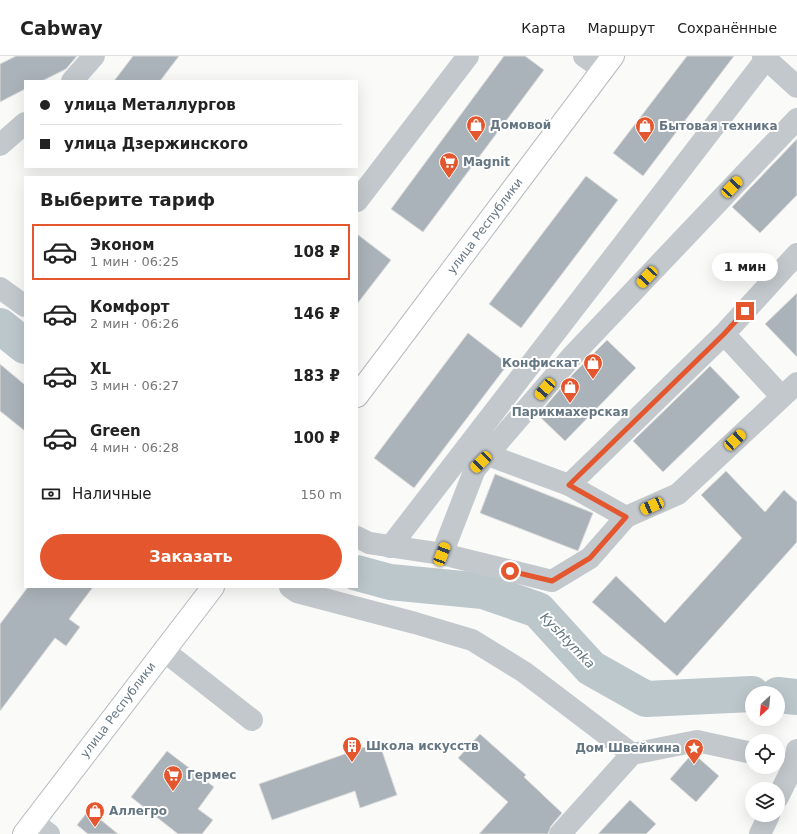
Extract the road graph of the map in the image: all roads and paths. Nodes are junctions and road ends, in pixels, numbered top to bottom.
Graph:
1 (94, 56) edge
2 (468, 56) edge
3 (584, 56) edge
4 (765, 58) edge
5 (608, 63) edge
6 (73, 80) edge
7 (797, 87) edge
8 (797, 119) edge
9 (24, 124) edge
10 (0, 145) edge
11 (358, 200) edge
12 (797, 254) edge
13 (0, 288) edge
14 (23, 302) edge
15 (724, 334) junction
16 (789, 389) edge
17 (358, 395) edge
18 (488, 455) junction
19 (569, 485) junction
20 (626, 517) junction
21 (358, 538) edge
22 (390, 547) junction
23 (442, 554) junction
24 (212, 588) edge
25 (291, 588) edge
26 (163, 650) junction
27 (252, 720) dead end
28 (745, 752) edge
29 (632, 754) junction
30 (791, 760) edge
31 (783, 782) edge
32 (766, 822) edge
33 (36, 830) edge
34 (560, 834) edge
35 (760, 834) edge

1 - 6 street
2 - 11 street
3 - 5 street
4 - 7 street
4 - 22 street
5 - 17 main road, улица Республики
8 - 18 street
9 - 10 street
12 - 15 street
13 - 14 street
15 - 16 street
15 - 19 street
16 - 20 street
18 - 19 street
18 - 23 street
19 - 20 street
20 - 23 street
21 - 22 street
22 - 23 street
24 - 26 main road, улица Республики
25 - 29 street
26 - 27 street
26 - 33 main road, улица Республики
28 - 29 street
29 - 34 street
30 - 31 street
32 - 35 street

